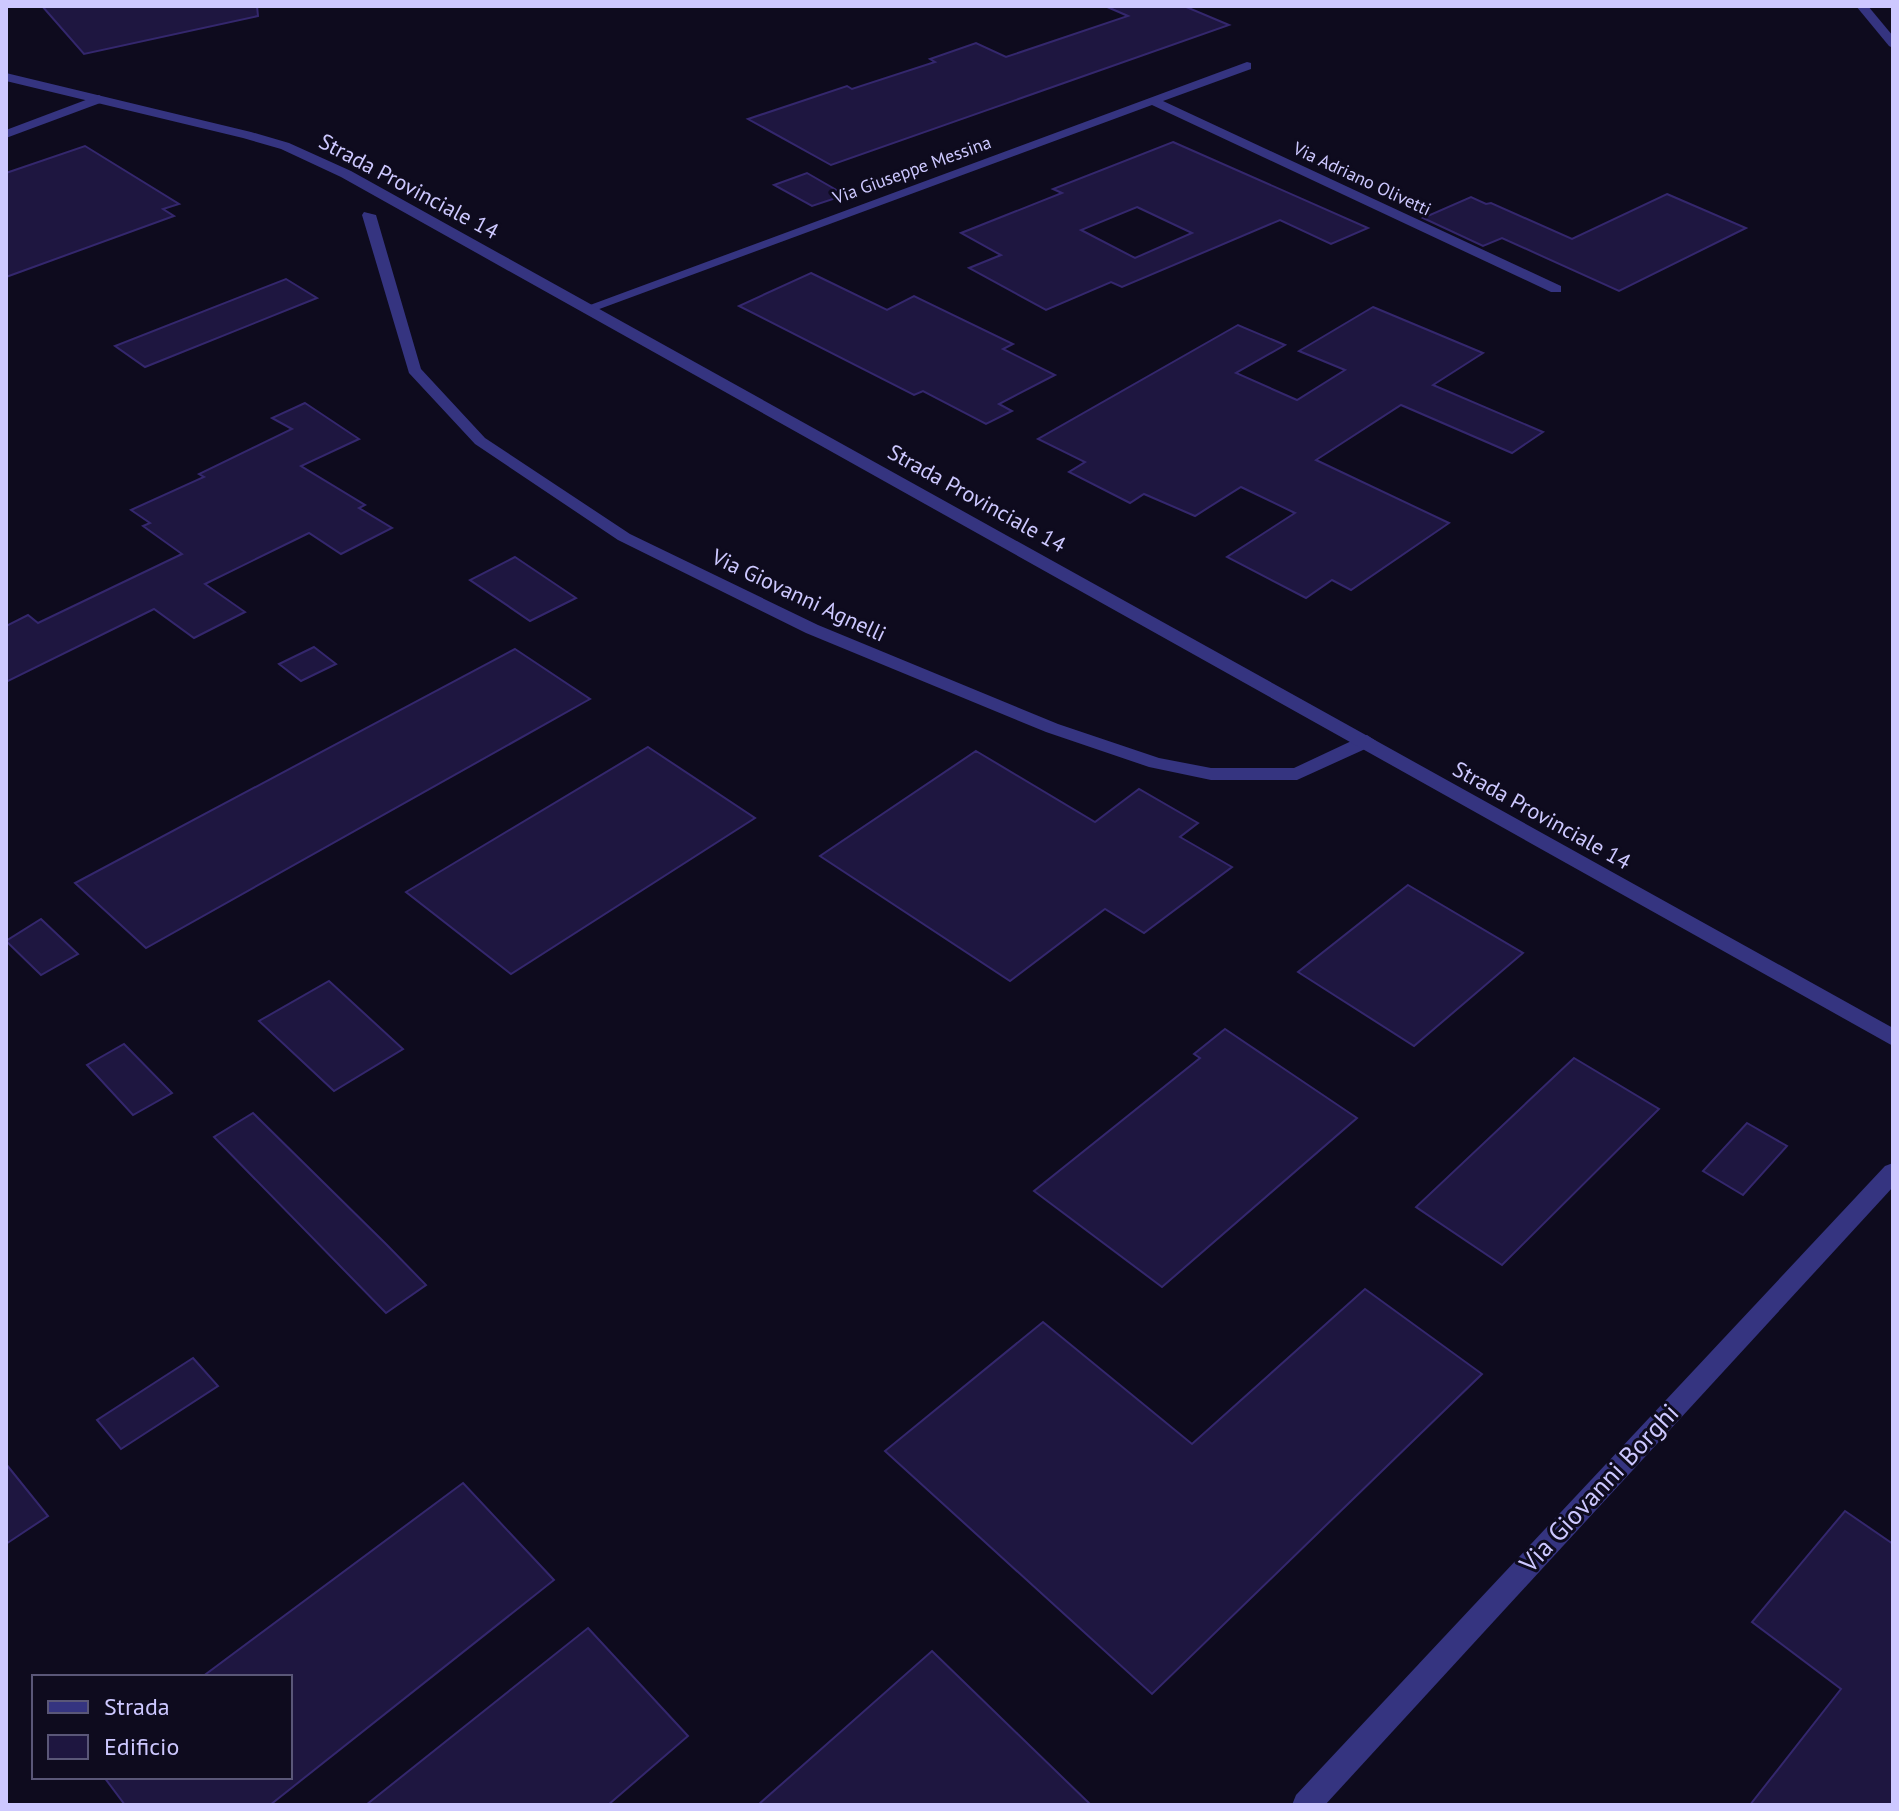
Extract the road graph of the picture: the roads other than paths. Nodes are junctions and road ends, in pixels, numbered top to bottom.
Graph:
1 (1862, 6) edge
2 (1893, 44) edge
3 (1247, 66) dead end
4 (6, 77) edge
5 (99, 99) junction
6 (1153, 101) junction
7 (6, 134) edge
8 (369, 215) dead end
9 (1556, 289) dead end
10 (589, 308) junction
11 (1367, 741) junction
12 (1893, 1038) edge
13 (1893, 1172) edge
14 (1306, 1805) edge

1 - 2 street
3 - 6 street, Via Giuseppe Messina
4 - 5 street, Strada Provinciale 14
5 - 7 street
5 - 10 street, Strada Provinciale 14
6 - 9 street, Via Adriano Olivetti
6 - 10 street, Via Giuseppe Messina
8 - 11 street, Via Giovanni Agnelli
10 - 11 street, Strada Provinciale 14
11 - 12 street, Strada Provinciale 14
13 - 14 street, Via Giovanni Borghi

